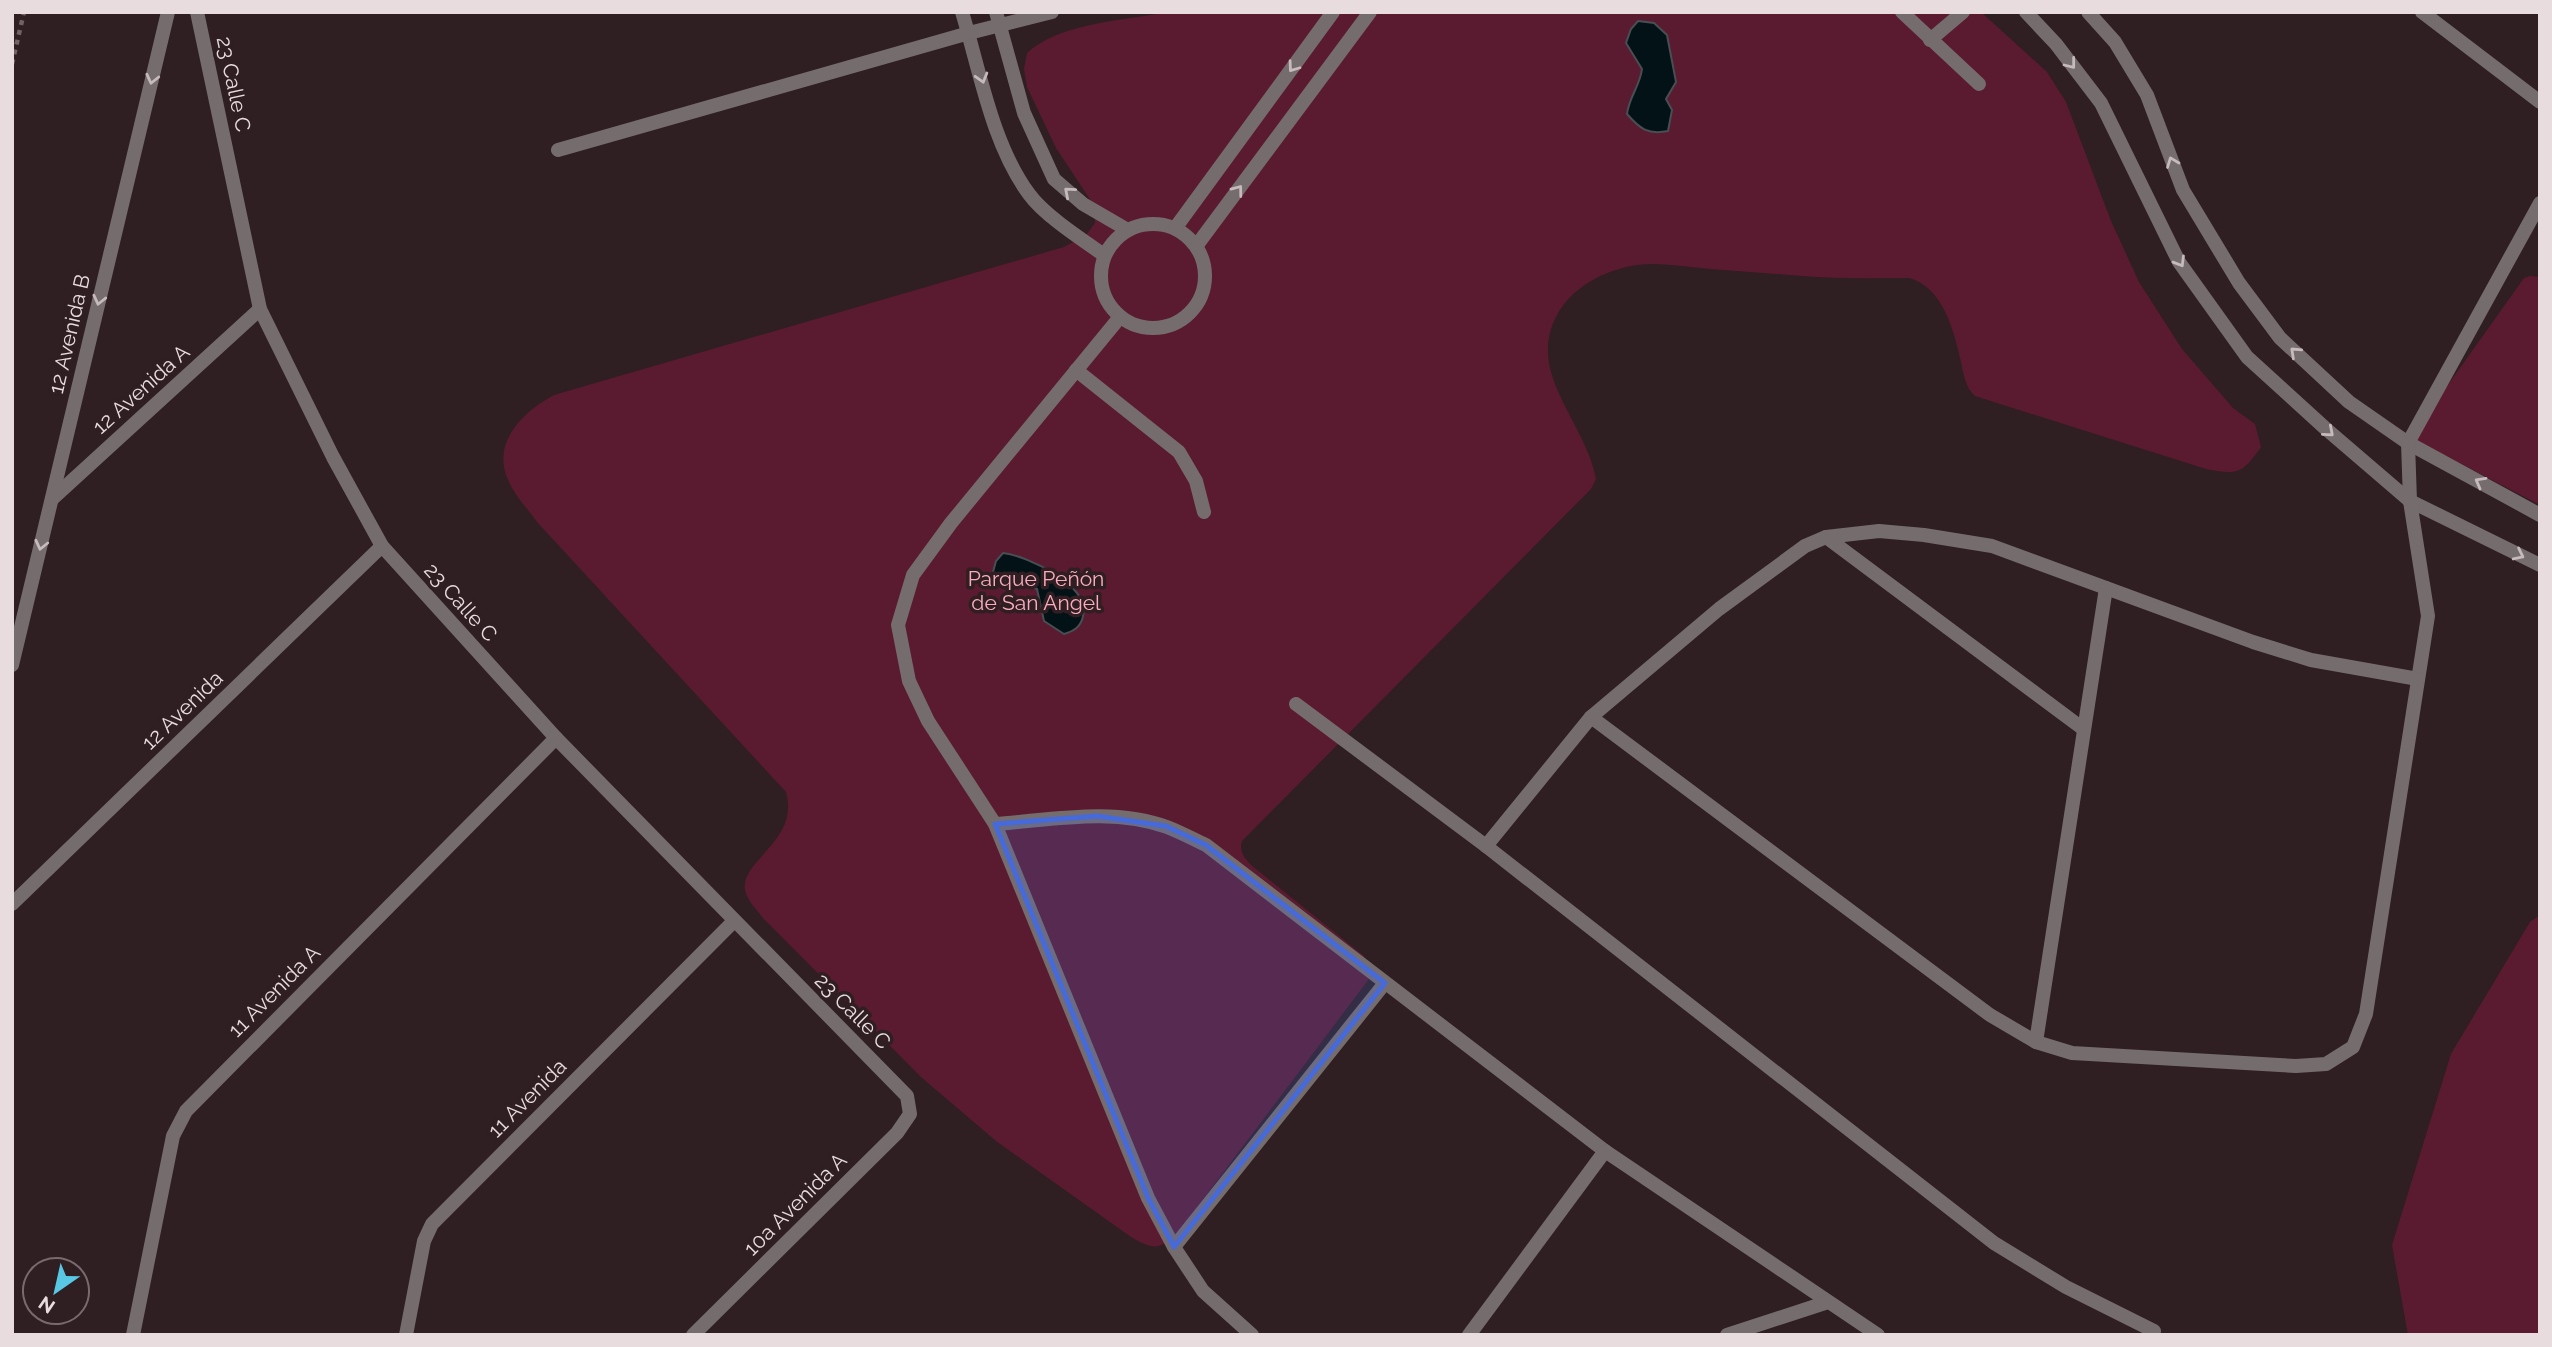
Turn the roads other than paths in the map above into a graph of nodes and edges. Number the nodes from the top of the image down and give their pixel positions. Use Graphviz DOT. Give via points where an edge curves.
graph roads {
  1 [pos="167,12"];
  2 [pos="197,12"];
  3 [pos="962,12"];
  4 [pos="1052,12"];
  5 [pos="1333,12"];
  6 [pos="1370,12"];
  7 [pos="1902,12"];
  8 [pos="1963,12"];
  9 [pos="2026,12"];
  10 [pos="2088,12"];
  11 [pos="2422,12"];
  12 [pos="998,19"];
  13 [pos="969,33"];
  14 [pos="1930,40"];
  15 [pos="1979,85"];
  16 [pos="2540,102"];
  17 [pos="558,150"];
  18 [pos="2540,203"];
  19 [pos="1175,227"];
  20 [pos="1126,229"];
  21 [pos="1197,245"];
  22 [pos="1104,255"];
  23 [pos="260,309"];
  24 [pos="1120,317"];
  25 [pos="1076,370"];
  26 [pos="2408,443"];
  27 [pos="52,499"];
  28 [pos="2410,501"];
  29 [pos="1204,512"];
  30 [pos="2540,515"];
  31 [pos="1826,537"];
  32 [pos="382,546"];
  33 [pos="2540,565"];
  34 [pos="2106,589"];
  35 [pos="12,665"];
  36 [pos="2418,679"];
  37 [pos="1296,704"];
  38 [pos="1591,717"];
  39 [pos="2082,728"];
  40 [pos="556,738"];
  41 [pos="995,824"];
  42 [pos="1486,846"];
  43 [pos="12,904"];
  44 [pos="734,921"];
  45 [pos="1385,983"];
  46 [pos="2036,1042"];
  47 [pos="907,1096"];
  48 [pos="1605,1151"];
  49 [pos="1174,1247"];
  50 [pos="1828,1302"];
  51 [pos="2154,1331"];
  52 [pos="133,1335"];
  53 [pos="406,1335"];
  54 [pos="693,1335"];
  55 [pos="1252,1335"];
  56 [pos="1469,1335"];
  57 [pos="1727,1335"];
  58 [pos="1878,1335"];
  1 -- 27 [label="street, 12 Avenida B, one-way"];
  2 -- 23 [label="street, 23 Calle C"];
  3 -- 13 [label="street"];
  4 -- 12 [label="street"];
  5 -- 19 [label="street, one-way"];
  21 -- 6 [label="street, one-way"];
  7 -- 14 [label="street"];
  8 -- 14 [label="street"];
  9 -- 28 [label="street, one-way" via="2101,103 2179,262 2247,356"];
  26 -- 10 [label="street, one-way" via="2348,402 2280,338 2239,283 2183,190 2147,95 2115,42"];
  11 -- 16 [label="street"];
  12 -- 13 [label="street"];
  20 -- 12 [label="street, one-way" via="1083,204 1054,179 1024,113"];
  13 -- 17 [label="street"];
  13 -- 22 [label="street, one-way" via="1002,147 1029,195"];
  14 -- 15 [label="street"];
  18 -- 26 [label="street"];
  19 -- 20 [label="street" via="1151,222"];
  19 -- 21 [label="street"];
  20 -- 22 [label="street"];
  21 -- 24 [label="street" via="1207,274 1199,303 1177,324 1147,329"];
  22 -- 24 [label="street" via="1099,277 1105,299"];
  23 -- 27 [label="street, 12 Avenida A"];
  23 -- 32 [label="street, 23 Calle C" via="332,457"];
  24 -- 25 [label="street"];
  25 -- 29 [label="street" via="1179,452 1196,481"];
  25 -- 41 [label="street" via="913,575 898,625 909,681 928,721"];
  26 -- 28 [label="street"];
  30 -- 26 [label="street, one-way"];
  27 -- 35 [label="street, 12 Avenida B, one-way"];
  28 -- 33 [label="street, one-way"];
  28 -- 36 [label="street" via="2428,616"];
  31 -- 34 [label="street" via="1878,531 1992,546"];
  31 -- 38 [label="street" via="1805,546 1719,609"];
  31 -- 39 [label="street"];
  32 -- 40 [label="street, 23 Calle C"];
  32 -- 43 [label="street, 12 Avenida"];
  34 -- 36 [label="street" via="2311,660"];
  34 -- 39 [label="street"];
  36 -- 46 [label="street" via="2366,1014 2353,1047 2326,1064 2296,1066 2072,1053"];
  37 -- 42 [label="street"];
  38 -- 42 [label="street"];
  38 -- 46 [label="street" via="1990,1015"];
  39 -- 46 [label="street"];
  40 -- 44 [label="street, 23 Calle C"];
  40 -- 52 [label="street, 11 Avenida A" via="187,1111 173,1136"];
  41 -- 45 [label="street" via="1097,816 1166,826 1206,845"];
  41 -- 49 [label="street" via="1148,1198"];
  42 -- 51 [label="street" via="1994,1243 2066,1287"];
  44 -- 47 [label="street, 23 Calle C"];
  44 -- 53 [label="street, 11 Avenida" via="432,1224 424,1241"];
  45 -- 48 [label="street"];
  45 -- 49 [label="street"];
  47 -- 54 [label="street, 10a Avenida A" via="910,1114 897,1133"];
  48 -- 50 [label="street"];
  48 -- 56 [label="street"];
  49 -- 55 [label="street" via="1203,1291"];
  50 -- 57 [label="street"];
  50 -- 58 [label="street"];
}
